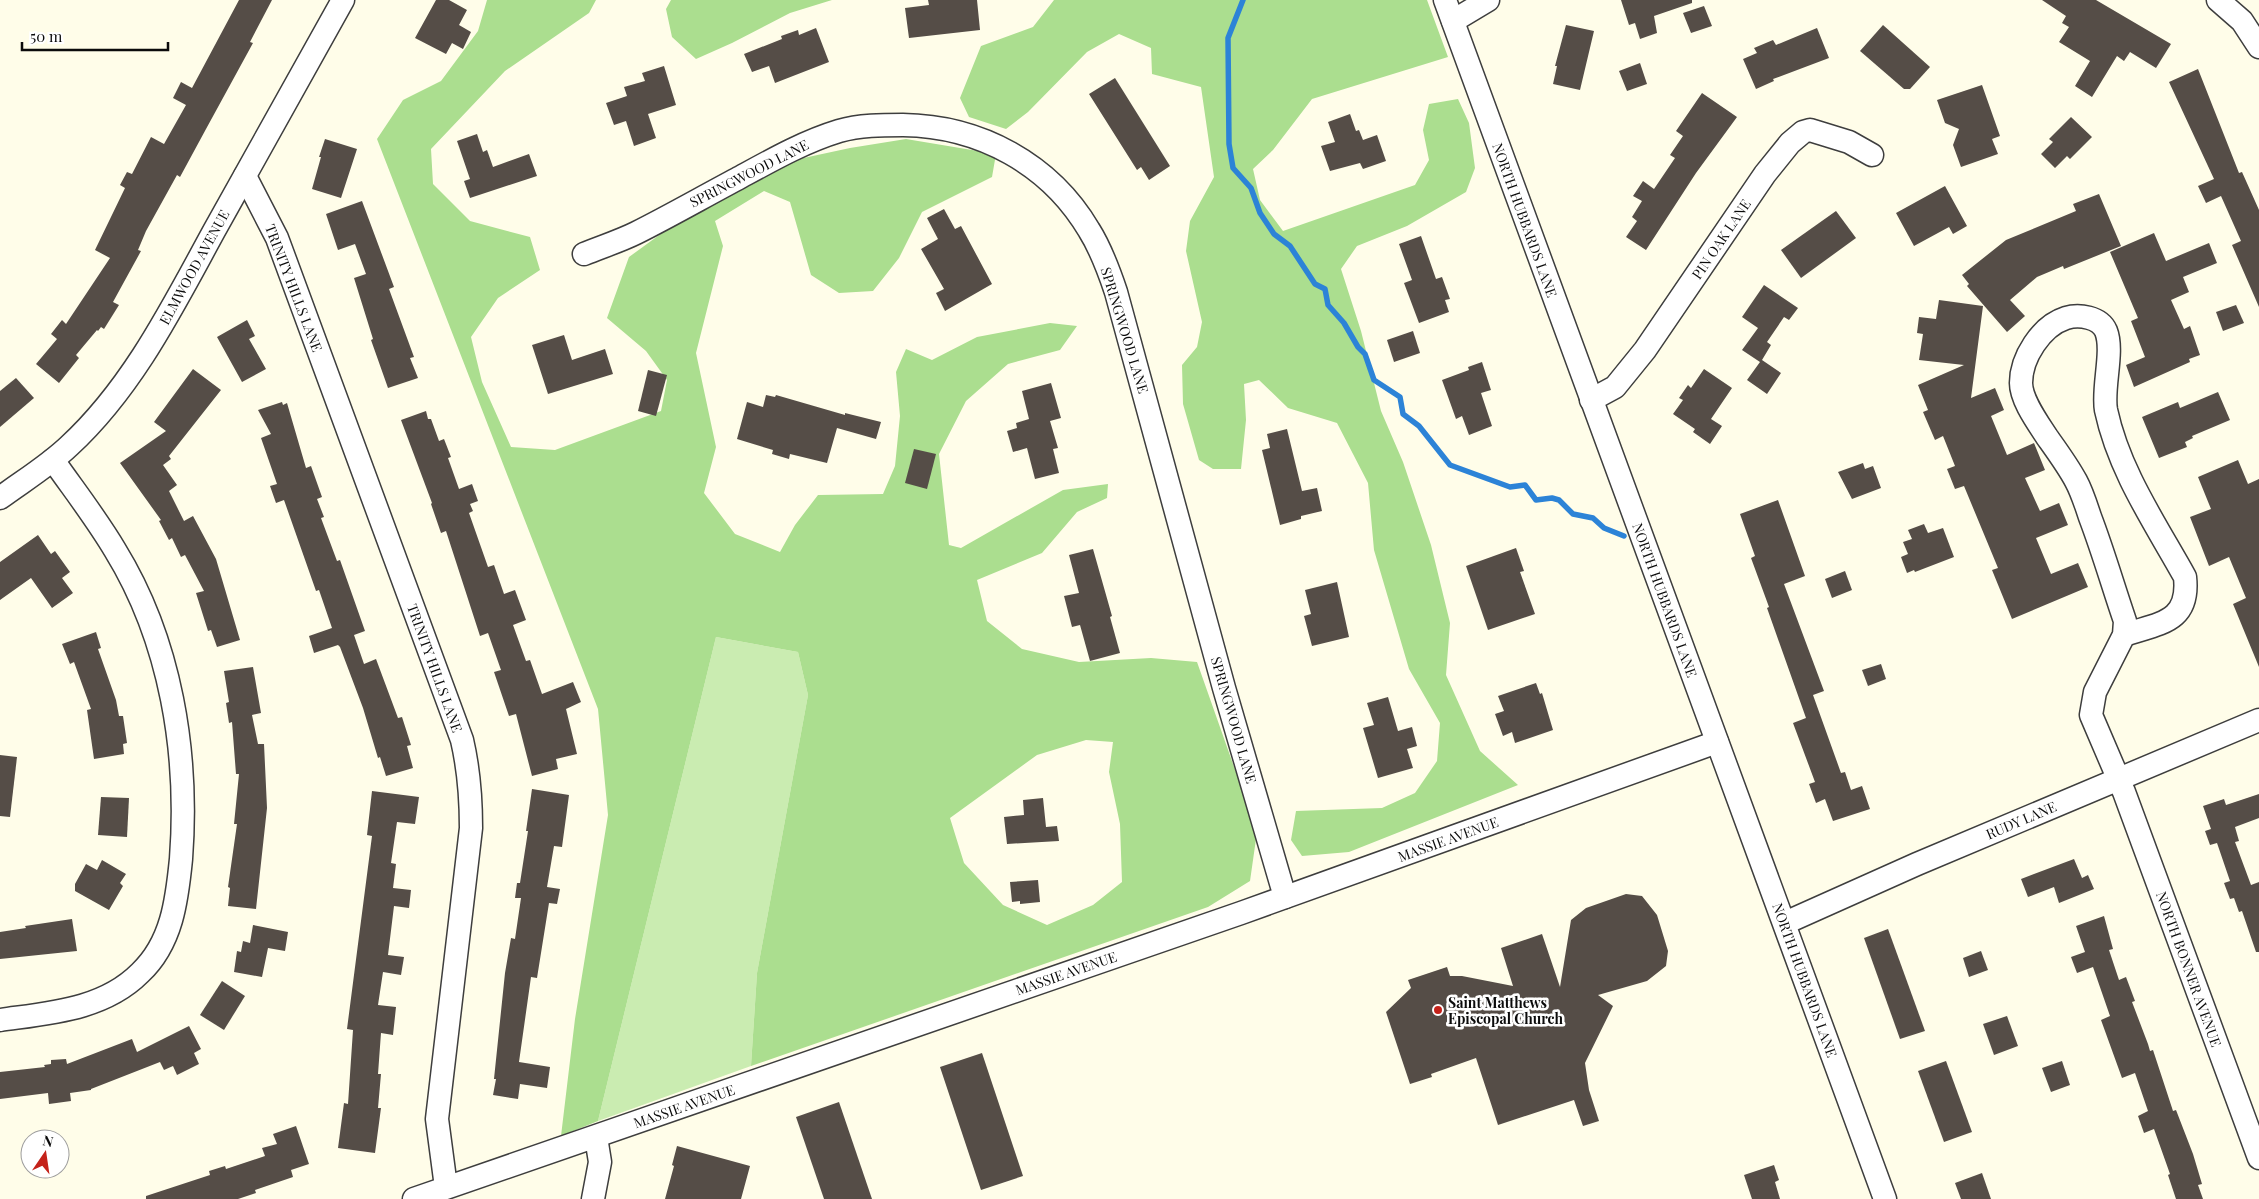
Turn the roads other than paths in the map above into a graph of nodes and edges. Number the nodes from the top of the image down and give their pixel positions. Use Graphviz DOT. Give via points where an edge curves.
graph roads {
  1 [pos="343,0"];
  2 [pos="1488,0"];
  3 [pos="2218,0"];
  4 [pos="1449,10"];
  5 [pos="2259,47"];
  6 [pos="1872,155"];
  7 [pos="245,176"];
  8 [pos="584,254"];
  9 [pos="1592,400"];
  10 [pos="53,460"];
  11 [pos="0,498"];
  12 [pos="2124,635"];
  13 [pos="2259,720"];
  14 [pos="1717,742"];
  15 [pos="2120,780"];
  16 [pos="1285,897"];
  17 [pos="1784,923"];
  18 [pos="0,1020"];
  19 [pos="596,1138"];
  20 [pos="2259,1158"];
  21 [pos="446,1187"];
  22 [pos="414,1199"];
  23 [pos="593,1199"];
  24 [pos="1885,1199"];
  1 -- 7 [label="street, ELMWOOD AVENUE"];
  2 -- 4 [label="street"];
  3 -- 5 [label="street" via="2242,21"];
  4 -- 9 [label="street, NORTH HUBBARDS LANE"];
  6 -- 9 [label="street, PIN OAK LANE" via="1849,142 1810,130 1790,143 1765,174 1645,350 1615,388"];
  7 -- 10 [label="street, ELMWOOD AVENUE" via="164,321 128,377 82,433"];
  7 -- 21 [label="street, TRINITY HILLS LANE" via="277,238 462,740 467,762 471,828 437,1119"];
  8 -- 16 [label="street, SPRINGWOOD LANE" via="635,234 803,144 840,130 921,125 977,137 1021,159 1050,180 1090,230 1116,292 1224,688"];
  9 -- 14 [label="street, NORTH HUBBARDS LANE"];
  10 -- 11 [label="street, ELMWOOD AVENUE"];
  10 -- 18 [label="street" via="116,551 143,606 164,665 174,708 182,769 183,826 179,873 167,935 139,974 116,991 84,1006"];
  12 -- 12 [label="street" via="2125,621 2077,482 2031,411 2021,385 2022,370 2037,340 2050,327 2076,316 2101,323 2106,331 2106,407 2113,438 2122,465 2184,577 2186,590 2177,615"];
  12 -- 15 [label="street, NORTH BONNER AVENUE" via="2095,692 2091,715"];
  13 -- 15 [label="street, RUDY LANE"];
  14 -- 16 [label="street, MASSIE AVENUE"];
  14 -- 17 [label="street, NORTH HUBBARDS LANE"];
  15 -- 17 [label="street, RUDY LANE"];
  15 -- 20 [label="street, NORTH BONNER AVENUE"];
  16 -- 19 [label="street, MASSIE AVENUE"];
  17 -- 24 [label="street, NORTH HUBBARDS LANE"];
  19 -- 21 [label="street, MASSIE AVENUE"];
  19 -- 23 [label="street" via="600,1162"];
  21 -- 22 [label="street, MASSIE AVENUE"];
}
